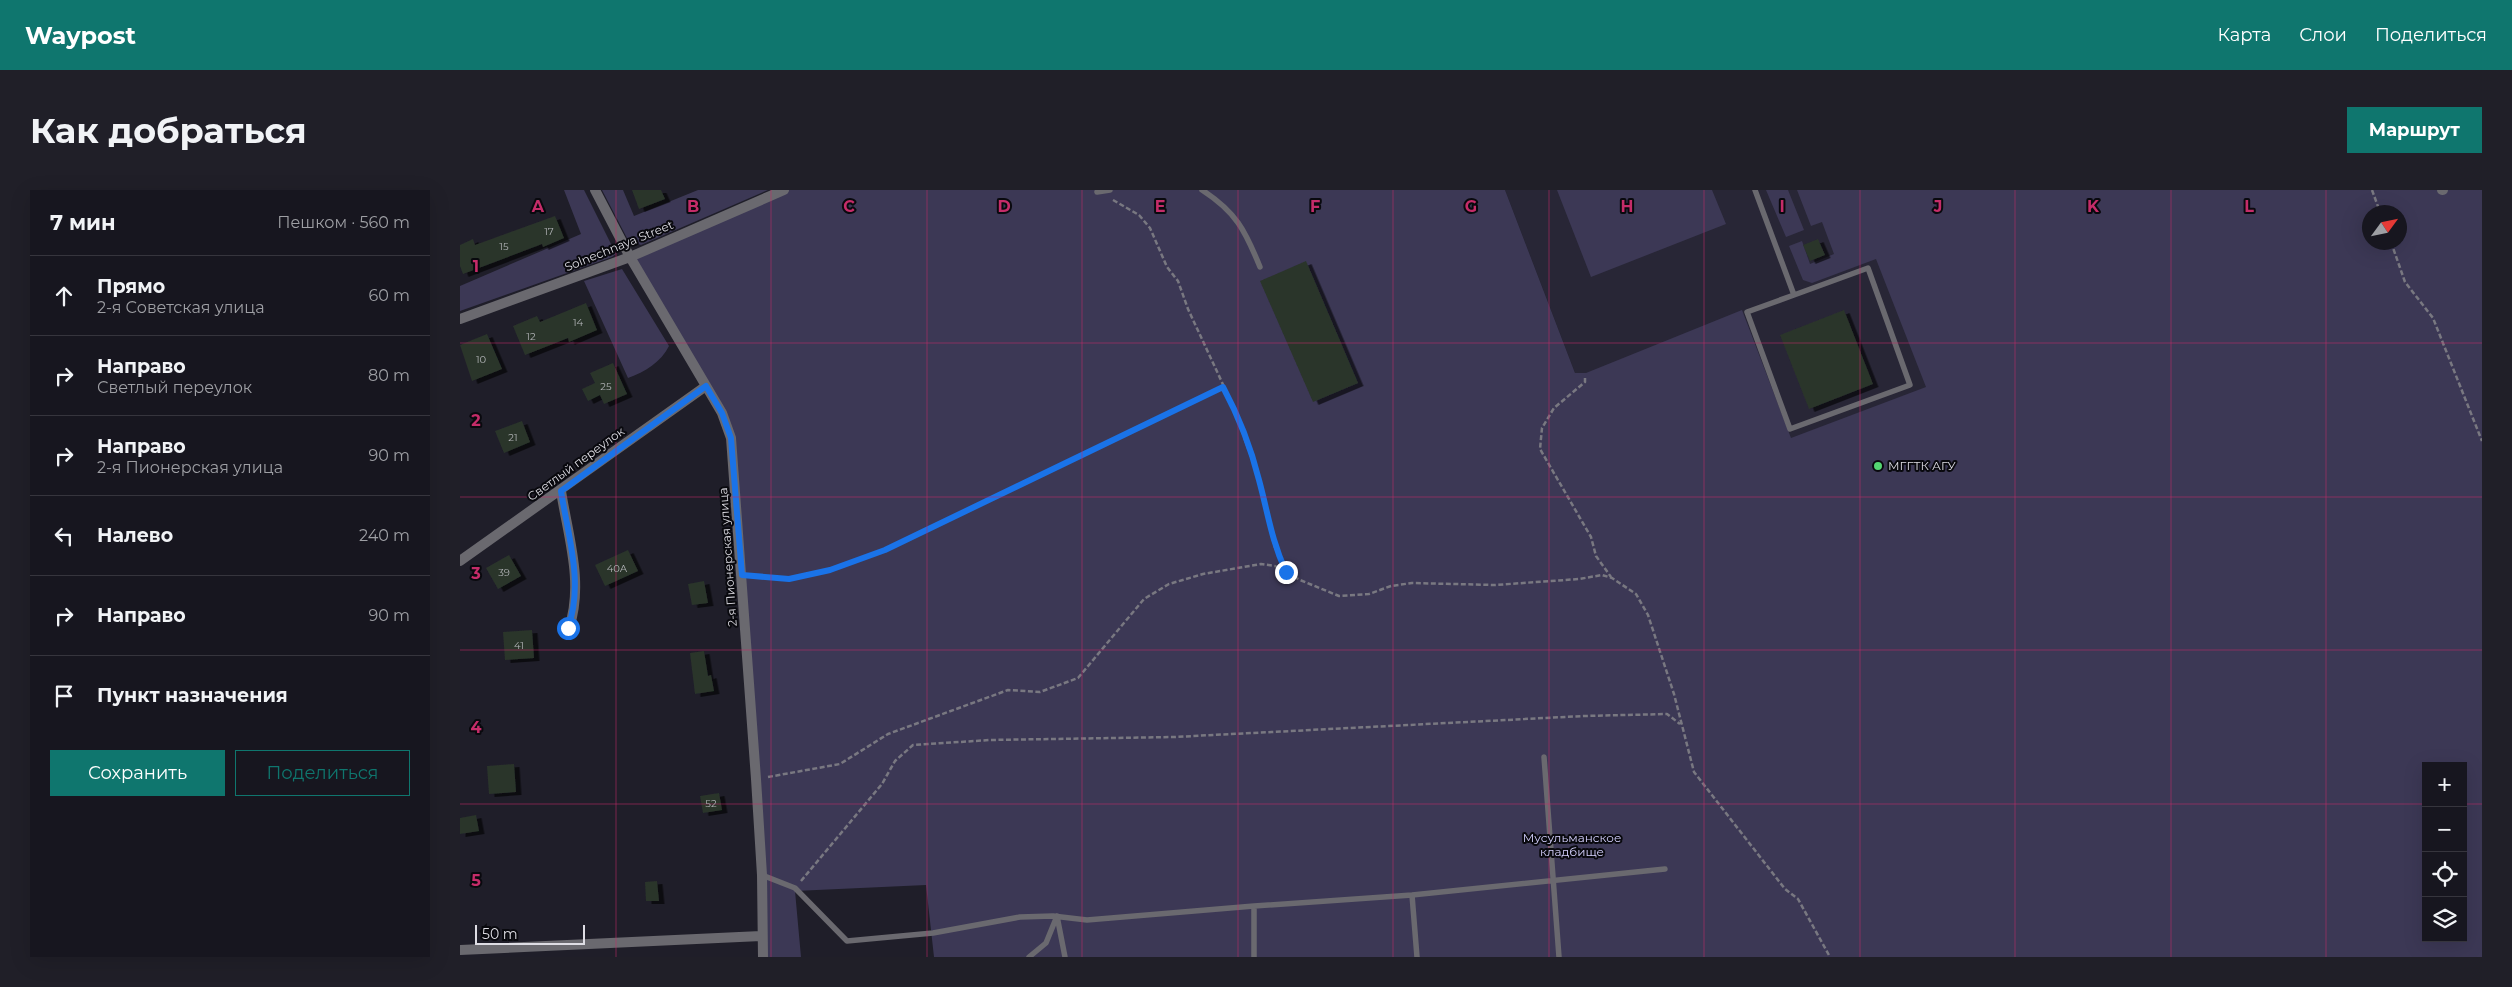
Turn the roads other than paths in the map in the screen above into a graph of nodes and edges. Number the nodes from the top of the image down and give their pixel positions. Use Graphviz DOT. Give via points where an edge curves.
graph roads {
  1 [pos="594,190"];
  2 [pos="784,190"];
  3 [pos="1110,190"];
  4 [pos="1202,190"];
  5 [pos="1754,190"];
  6 [pos="1098,192"];
  7 [pos="630,257"];
  8 [pos="1260,267"];
  9 [pos="1794,295"];
  10 [pos="460,319"];
  11 [pos="706,386"];
  12 [pos="561,491"];
  13 [pos="460,561"];
  14 [pos="568,628"];
  15 [pos="1544,757"];
  16 [pos="1665,869"];
  17 [pos="762,875"];
  18 [pos="1554,880"];
  19 [pos="1412,895"];
  20 [pos="1254,906"];
  21 [pos="1057,916"];
  22 [pos="761,936"];
  23 [pos="598,945"];
  24 [pos="460,950"];
  25 [pos="599,957"];
  26 [pos="763,957"];
  27 [pos="1029,957"];
  28 [pos="1065,957"];
  29 [pos="1254,957"];
  30 [pos="1417,957"];
  31 [pos="1559,957"];
  1 -- 7 [label="street, 2-я Пионерская улица"];
  2 -- 7 [label="street, Solnechnaya Street"];
  3 -- 6 [label="lane"];
  4 -- 8 [label="lane" via="1220,202 1238,221"];
  5 -- 9 [label="lane"];
  7 -- 10 [label="street, Solnechnaya Street"];
  7 -- 11 [label="street, 2-я Пионерская улица"];
  9 -- 9 [label="lane" via="1868,268 1910,385 1790,429 1747,312"];
  11 -- 12 [label="street, Светлый переулок"];
  11 -- 17 [label="street, 2-я Пионерская улица" via="722,413 731,438"];
  12 -- 13 [label="street, Светлый переулок"];
  12 -- 14 [label="street" via="570,533 575,582 575,609"];
  15 -- 18 [label="lane"];
  16 -- 18 [label="lane"];
  17 -- 21 [label="lane" via="794,888 846,941 933,933 1020,917"];
  17 -- 22 [label="street, 2-я Пионерская улица"];
  18 -- 19 [label="lane"];
  18 -- 31 [label="lane"];
  19 -- 20 [label="lane"];
  19 -- 30 [label="lane"];
  20 -- 21 [label="lane" via="1087,920"];
  20 -- 29 [label="lane"];
  21 -- 27 [label="lane" via="1046,943"];
  21 -- 28 [label="lane"];
  22 -- 23 [label="street"];
  22 -- 26 [label="street, 2-я Пионерская улица"];
  23 -- 24 [label="street"];
  23 -- 25 [label="street"];
}
